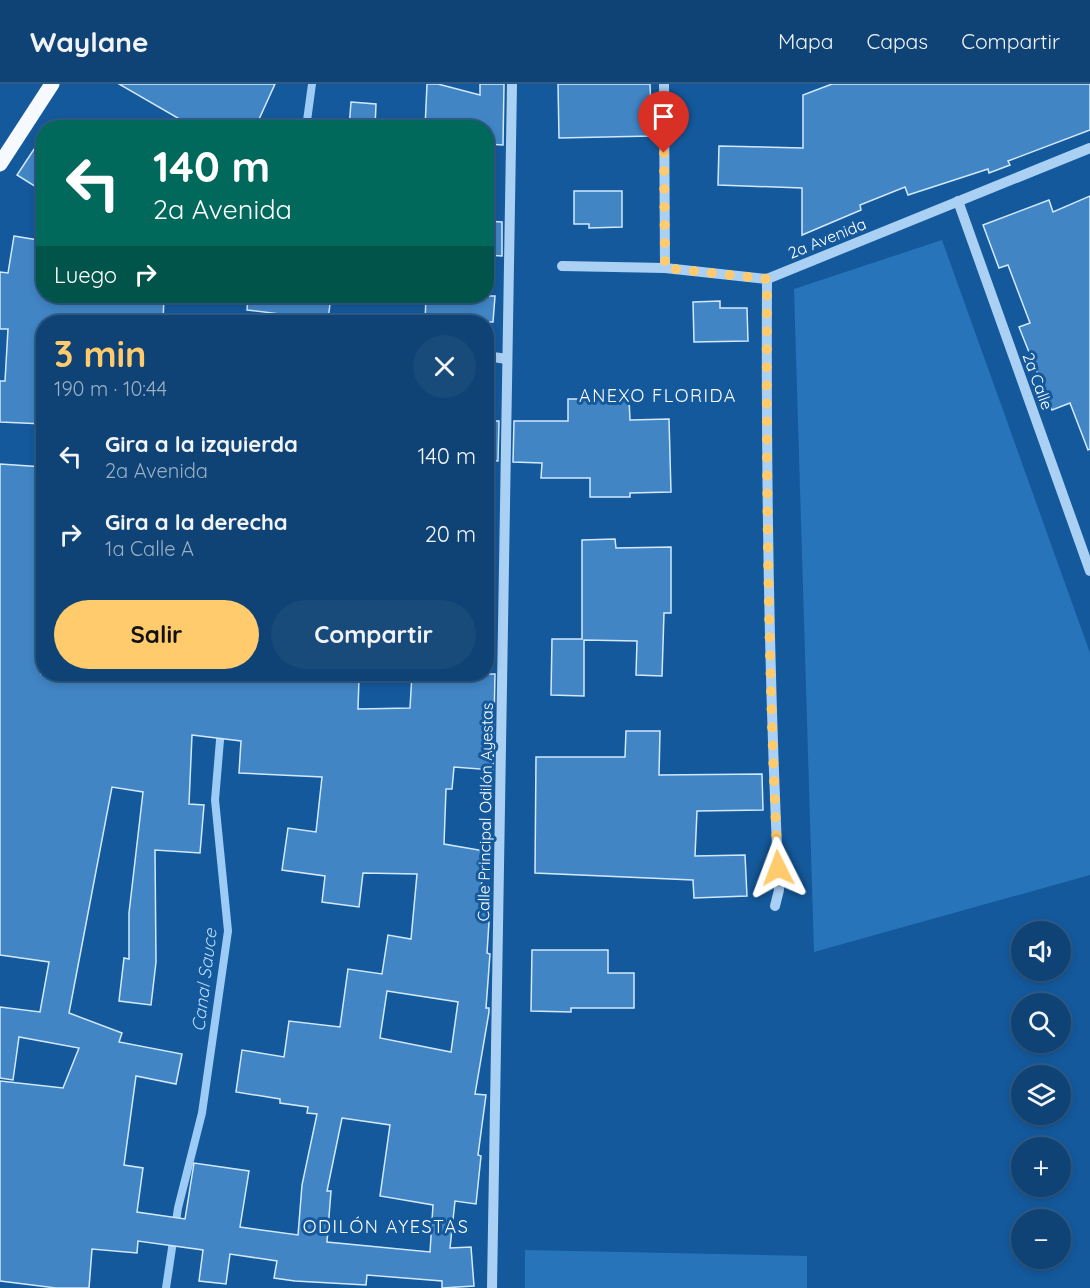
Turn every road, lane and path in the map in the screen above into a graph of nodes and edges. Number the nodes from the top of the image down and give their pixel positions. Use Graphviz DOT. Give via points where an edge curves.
graph roads {
  1 [pos="52,84"];
  2 [pos="512,84"];
  3 [pos="664,84"];
  4 [pos="1090,148"];
  5 [pos="0,164"];
  6 [pos="958,201"];
  7 [pos="562,266"];
  8 [pos="665,268"];
  9 [pos="767,279"];
  10 [pos="494,357"];
  11 [pos="507,359"];
  12 [pos="1090,571"];
  13 [pos="776,906"];
  14 [pos="492,1288"];
  1 -- 5 [label="main road"];
  2 -- 11 [label="street, Calle Principal Odilón Ayestas"];
  3 -- 8 [label="street"];
  4 -- 6 [label="street, 2a Avenida"];
  6 -- 9 [label="street, 2a Avenida"];
  6 -- 12 [label="street, 2a Calle"];
  7 -- 8 [label="street, 2a Avenida"];
  8 -- 9 [label="street, 2a Avenida"];
  9 -- 13 [label="street" via="766,511 779,890"];
  10 -- 11 [label="street"];
  11 -- 14 [label="street, Calle Principal Odilón Ayestas"];
}
